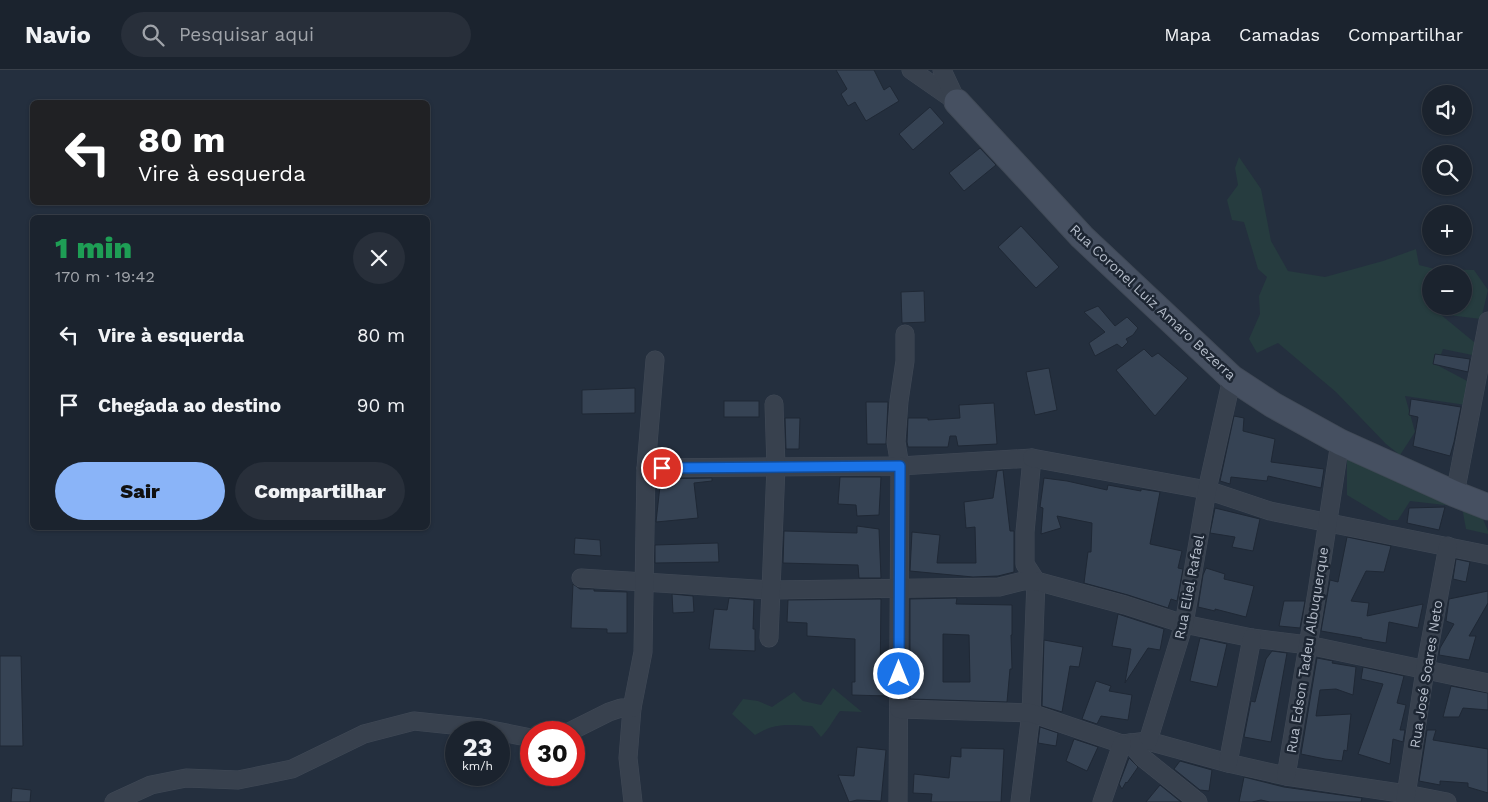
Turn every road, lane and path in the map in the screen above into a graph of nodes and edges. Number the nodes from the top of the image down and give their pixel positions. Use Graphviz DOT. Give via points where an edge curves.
graph roads {
  1 [pos="911,70"];
  2 [pos="942,70"];
  3 [pos="957,102"];
  4 [pos="1488,321"];
  5 [pos="905,334"];
  6 [pos="655,360"];
  7 [pos="1232,378"];
  8 [pos="1482,390"];
  9 [pos="774,404"];
  10 [pos="1340,442"];
  11 [pos="1032,458"];
  12 [pos="900,466"];
  13 [pos="776,467"];
  14 [pos="646,468"];
  15 [pos="1207,490"];
  16 [pos="1455,494"];
  17 [pos="1488,507"];
  18 [pos="1328,524"];
  19 [pos="1448,546"];
  20 [pos="1488,555"];
  21 [pos="581,578"];
  22 [pos="1036,581"];
  23 [pos="644,582"];
  24 [pos="899,588"];
  25 [pos="770,590"];
  26 [pos="1184,624"];
  27 [pos="769,638"];
  28 [pos="1252,638"];
  29 [pos="1308,645"];
  30 [pos="1425,670"];
  31 [pos="1488,683"];
  32 [pos="632,708"];
  33 [pos="899,709"];
  34 [pos="1031,713"];
  35 [pos="585,724"];
  36 [pos="520,736"];
  37 [pos="1148,741"];
  38 [pos="1126,744"];
  39 [pos="1228,763"];
  40 [pos="1286,776"];
  41 [pos="1406,798"];
  42 [pos="114,802"];
  43 [pos="633,802"];
  44 [pos="898,802"];
  45 [pos="1020,802"];
  46 [pos="1102,802"];
  47 [pos="1198,802"];
  48 [pos="1447,802"];
  1 -- 3 [label="street, Rua Coronel Luiz Amaro Bezerra"];
  2 -- 3 [label="street"];
  3 -- 7 [label="street, Rua Coronel Luiz Amaro Bezerra" via="1082,237"];
  4 -- 8 [label="street"];
  5 -- 12 [label="street" via="896,442"];
  6 -- 14 [label="street"];
  7 -- 10 [label="street, Rua Coronel Luiz Amaro Bezerra"];
  7 -- 15 [label="street, Rua Eliel Rafael"];
  8 -- 16 [label="street"];
  9 -- 13 [label="street"];
  10 -- 16 [label="street, Rua Coronel Luiz Amaro Bezerra"];
  10 -- 18 [label="street, Rua Edson Tadeu Albuquerque"];
  11 -- 12 [label="street"];
  11 -- 15 [label="street"];
  11 -- 22 [label="street" via="1025,564"];
  12 -- 13 [label="street"];
  12 -- 24 [label="street"];
  13 -- 14 [label="street"];
  13 -- 25 [label="street"];
  14 -- 23 [label="street"];
  15 -- 18 [label="street" via="1270,511"];
  15 -- 26 [label="street, Rua Eliel Rafael"];
  16 -- 17 [label="street, Rua Coronel Luiz Amaro Bezerra"];
  18 -- 19 [label="street"];
  18 -- 29 [label="street, Rua Edson Tadeu Albuquerque"];
  19 -- 20 [label="street"];
  19 -- 30 [label="street, Rua José Soares Neto"];
  21 -- 23 [label="street"];
  22 -- 24 [label="street" via="999,587"];
  22 -- 26 [label="street"];
  22 -- 34 [label="street"];
  23 -- 25 [label="street"];
  23 -- 32 [label="street" via="643,652"];
  24 -- 25 [label="street"];
  24 -- 33 [label="street"];
  25 -- 27 [label="street"];
  26 -- 28 [label="street"];
  26 -- 37 [label="street, Rua Eliel Rafael"];
  28 -- 29 [label="street"];
  28 -- 39 [label="street"];
  29 -- 30 [label="street"];
  29 -- 40 [label="street, Rua Edson Tadeu Albuquerque"];
  30 -- 31 [label="street"];
  30 -- 41 [label="street, Rua José Soares Neto"];
  32 -- 35 [label="street" via="609,712"];
  32 -- 43 [label="street" via="628,758"];
  33 -- 34 [label="street"];
  33 -- 44 [label="street"];
  34 -- 38 [label="street"];
  34 -- 45 [label="street"];
  36 -- 42 [label="street" via="414,721 364,734 292,769 238,780 186,778 151,785"];
  37 -- 38 [label="street"];
  37 -- 39 [label="street"];
  38 -- 46 [label="street"];
  38 -- 47 [label="street"];
  39 -- 40 [label="street"];
  40 -- 41 [label="street"];
  41 -- 48 [label="street"];
}
